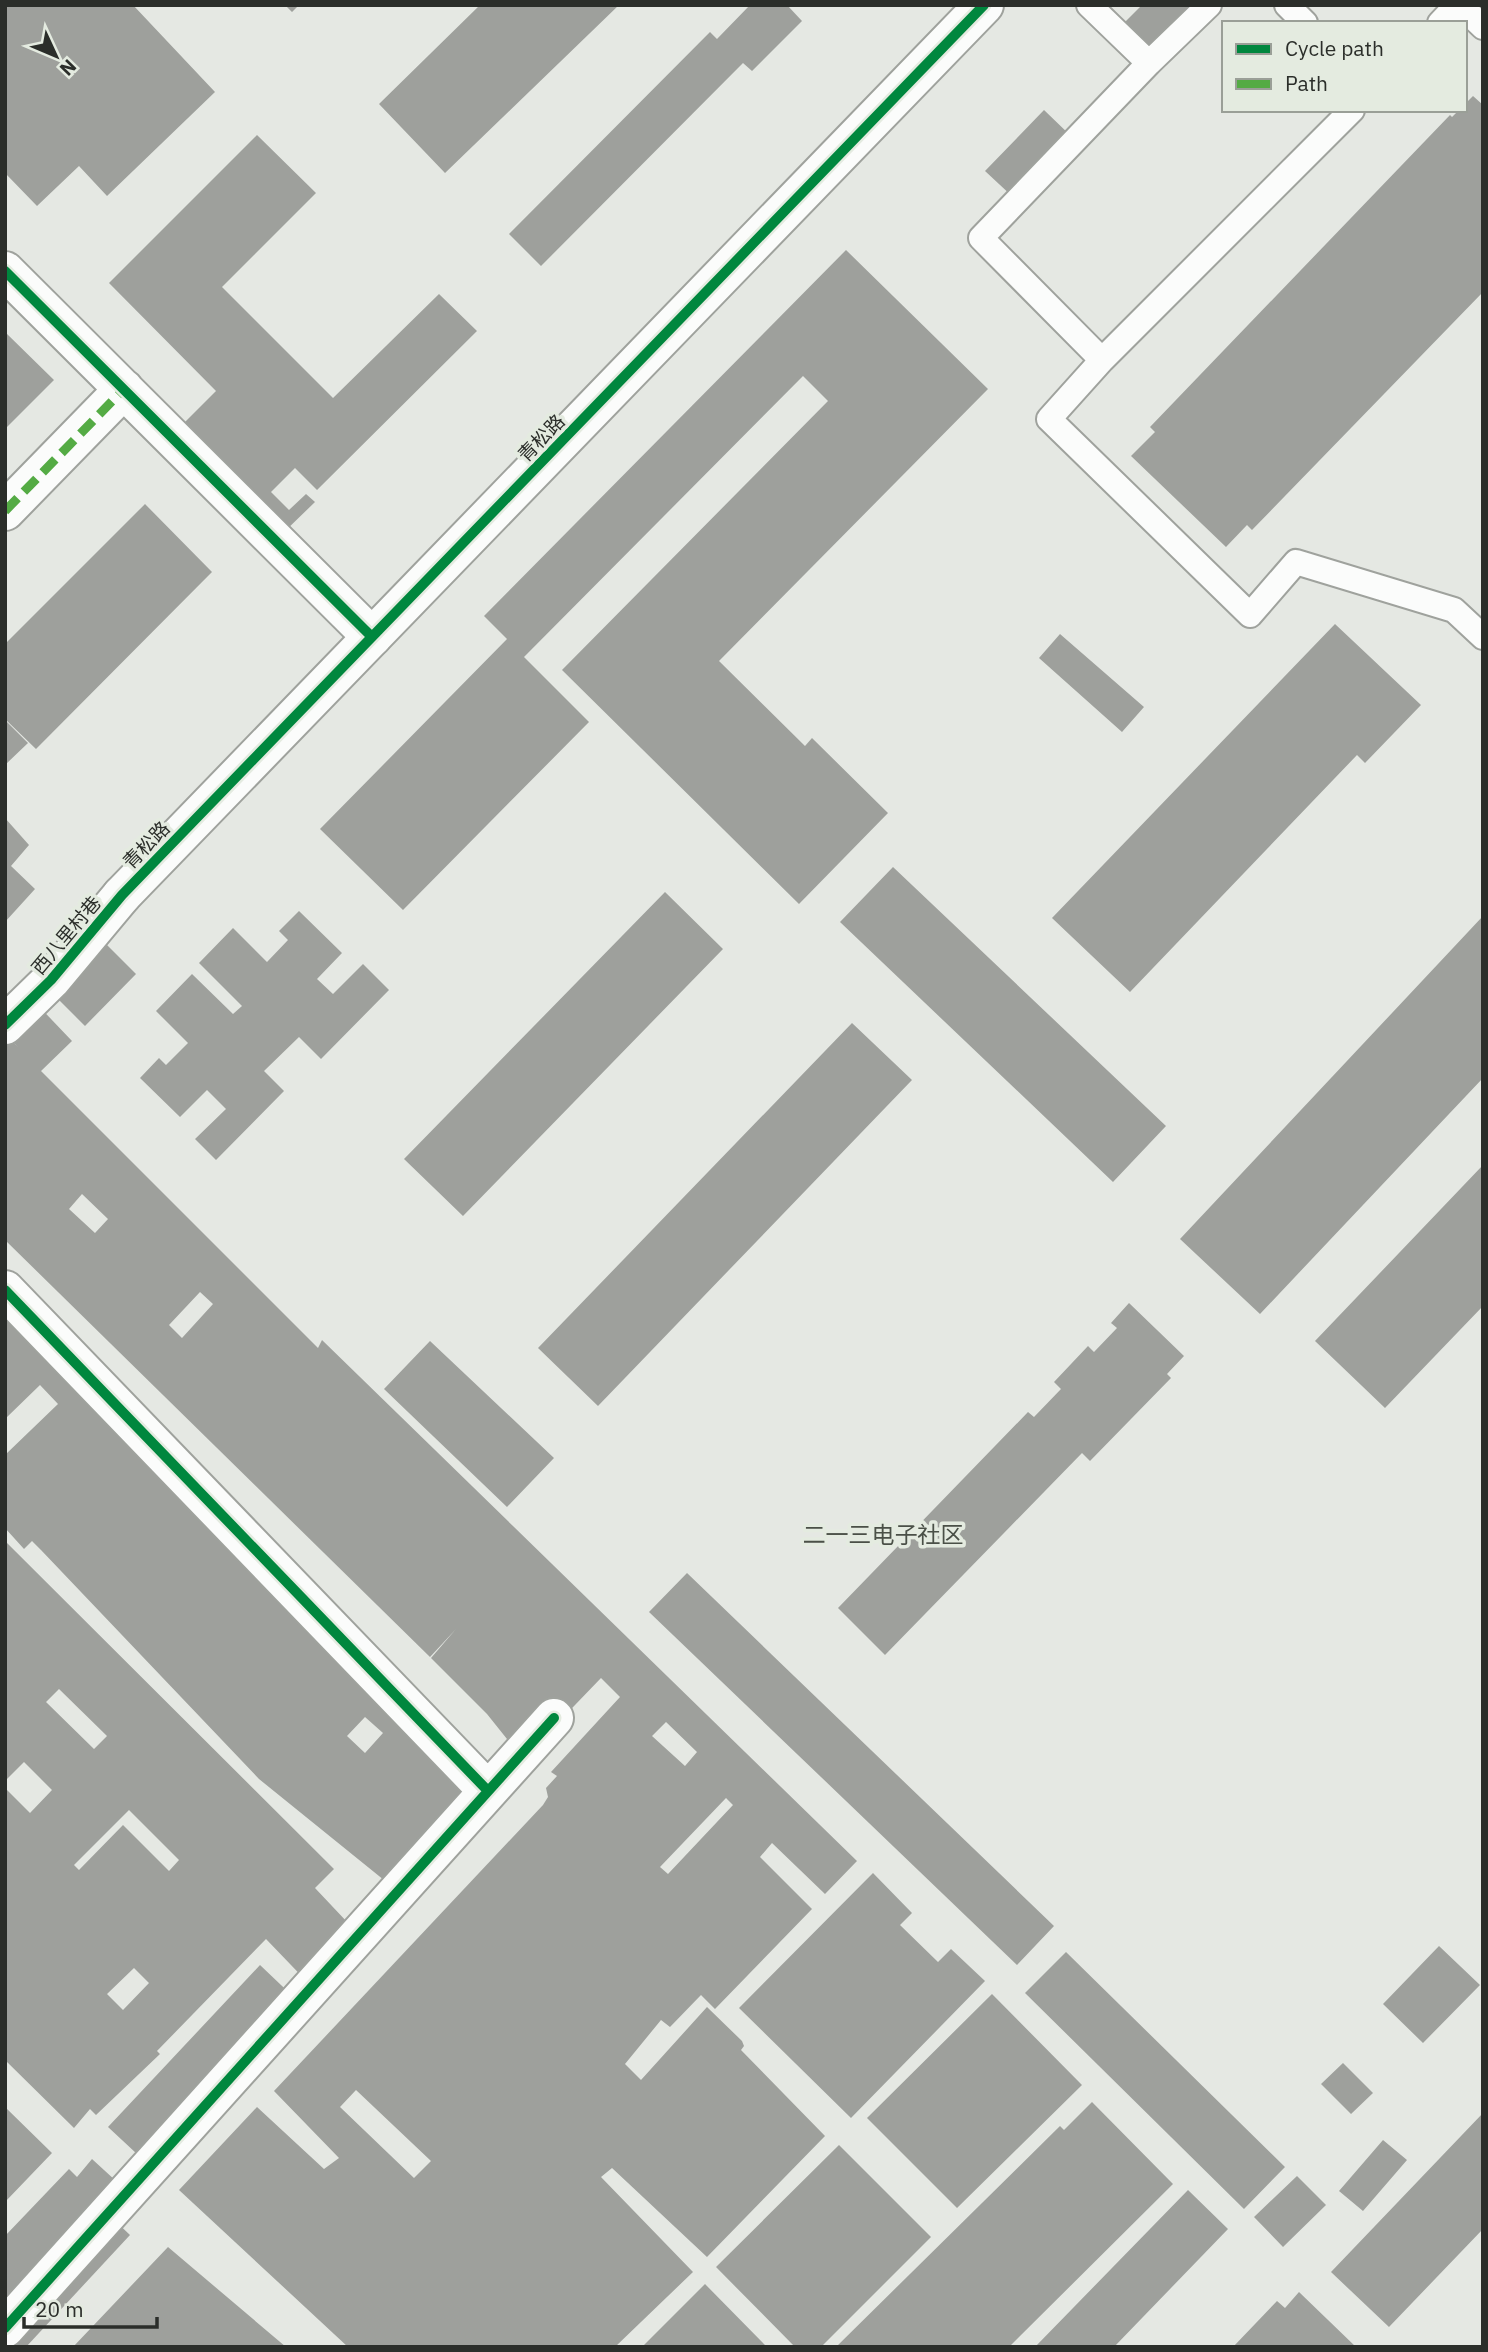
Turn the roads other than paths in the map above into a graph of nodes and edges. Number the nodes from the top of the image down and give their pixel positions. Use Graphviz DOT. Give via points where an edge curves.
graph roads {
  1 [pos="984,5"];
  2 [pos="1089,5"];
  3 [pos="1209,5"];
  4 [pos="1287,5"];
  5 [pos="1459,5"];
  6 [pos="1303,21"];
  7 [pos="1442,21"];
  8 [pos="1483,27"];
  9 [pos="1149,63"];
  10 [pos="1350,112"];
  11 [pos="5,271"];
  12 [pos="1102,360"];
  13 [pos="124,389"];
  14 [pos="5,511"];
  15 [pos="372,637"];
  16 [pos="1483,637"];
  17 [pos="122,895"];
  18 [pos="5,1026"];
  19 [pos="5,1290"];
  20 [pos="554,1717"];
  21 [pos="488,1791"];
  22 [pos="5,2328"];
  1 -- 15 [label="street, 青松路"];
  2 -- 9 [label="lane"];
  3 -- 9 [label="lane"];
  4 -- 6 [label="lane"];
  5 -- 7 [label="lane"];
  5 -- 8 [label="lane"];
  9 -- 12 [label="lane" via="981,238"];
  10 -- 12 [label="lane"];
  11 -- 13 [label="street"];
  12 -- 16 [label="lane" via="1049,419 1250,615 1296,562 1454,610"];
  13 -- 14 [label="street"];
  13 -- 15 [label="street"];
  15 -- 17 [label="street, 青松路"];
  17 -- 18 [label="street, 西八里村巷" via="51,980"];
  19 -- 21 [label="street"];
  20 -- 21 [label="street"];
  21 -- 22 [label="street"];
}
